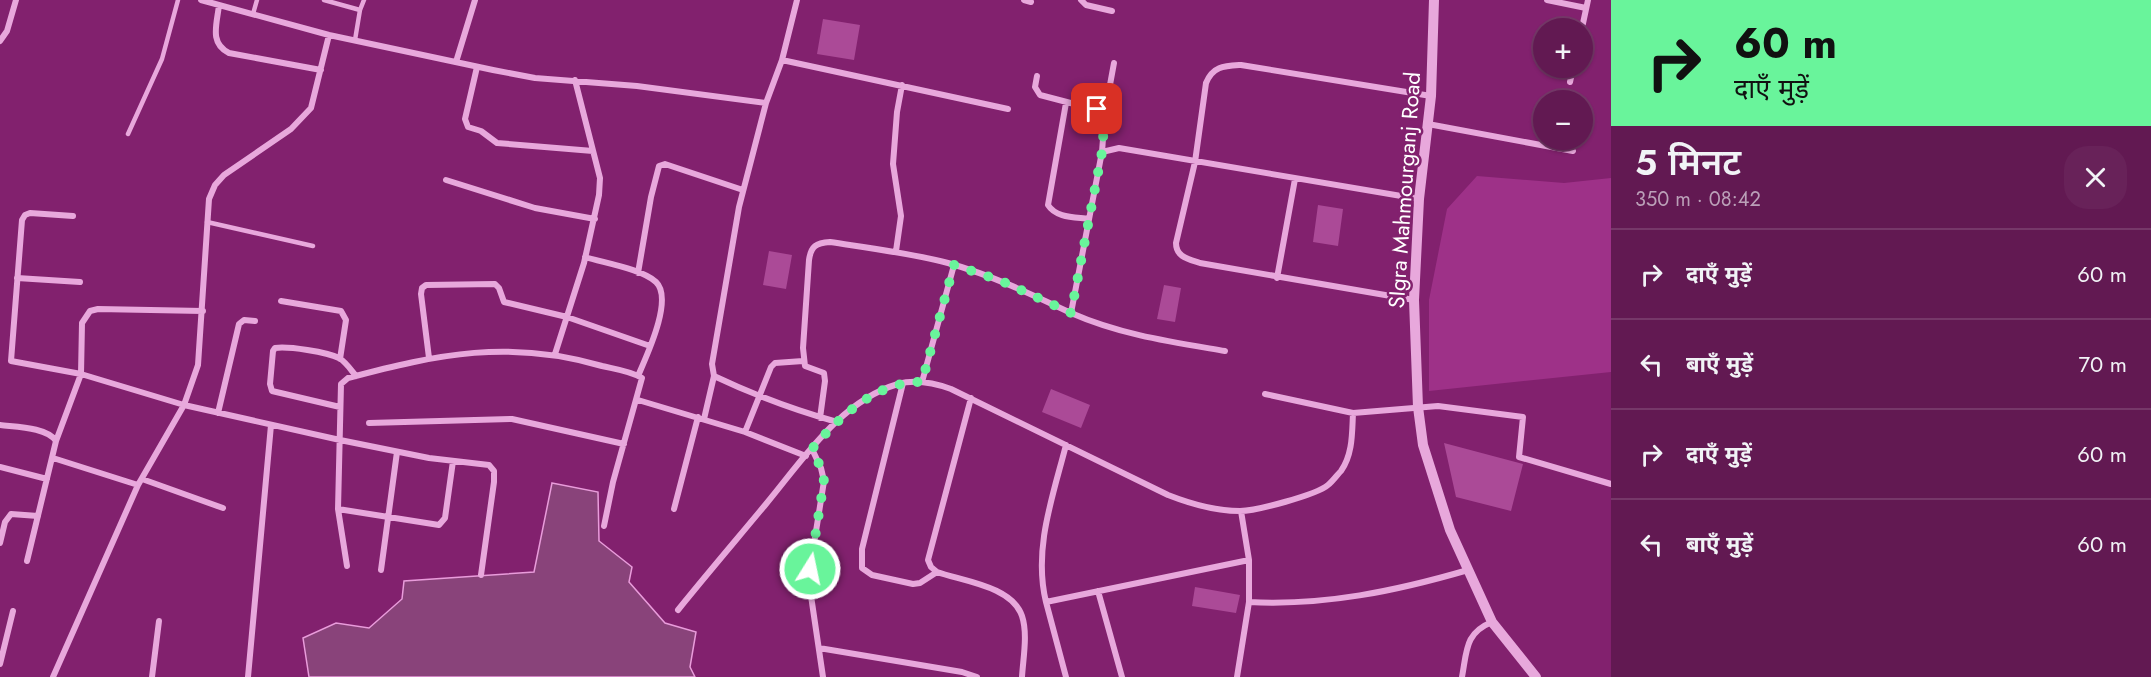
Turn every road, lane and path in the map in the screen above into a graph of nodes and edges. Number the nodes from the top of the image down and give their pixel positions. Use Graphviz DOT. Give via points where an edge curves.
graph roads {
  1 [pos="16,0"];
  2 [pos="178,0"];
  3 [pos="201,0"];
  4 [pos="257,0"];
  5 [pos="324,0"];
  6 [pos="364,0"];
  7 [pos="475,0"];
  8 [pos="797,0"];
  9 [pos="1081,0"];
  10 [pos="1434,0"];
  11 [pos="1547,0"];
  12 [pos="1588,0"];
  13 [pos="219,5"];
  14 [pos="1586,8"];
  15 [pos="360,10"];
  16 [pos="1112,11"];
  17 [pos="253,14"];
  18 [pos="1584,18"];
  19 [pos="329,35"];
  20 [pos="355,40"];
  21 [pos="0,41"];
  22 [pos="782,60"];
  23 [pos="456,62"];
  24 [pos="1114,63"];
  25 [pos="477,67"];
  26 [pos="321,70"];
  27 [pos="1037,76"];
  28 [pos="1571,78"];
  29 [pos="575,80"];
  30 [pos="1570,82"];
  31 [pos="902,86"];
  32 [pos="1431,96"];
  33 [pos="766,103"];
  34 [pos="1066,103"];
  35 [pos="1008,109"];
  36 [pos="1105,112"];
  37 [pos="1428,124"];
  38 [pos="128,134"];
  39 [pos="593,151"];
  40 [pos="1102,152"];
  41 [pos="1573,152"];
  42 [pos="1195,162"];
  43 [pos="1295,179"];
  44 [pos="446,180"];
  45 [pos="743,190"];
  46 [pos="1419,199"];
  47 [pos="72,216"];
  48 [pos="595,219"];
  49 [pos="1089,219"];
  50 [pos="207,222"];
  51 [pos="313,246"];
  52 [pos="896,251"];
  53 [pos="585,257"];
  54 [pos="954,265"];
  55 [pos="638,273"];
  56 [pos="17,278"];
  57 [pos="1277,278"];
  58 [pos="80,282"];
  59 [pos="1414,300"];
  60 [pos="281,301"];
  61 [pos="203,311"];
  62 [pos="1071,313"];
  63 [pos="567,316"];
  64 [pos="255,321"];
  65 [pos="650,346"];
  66 [pos="1225,351"];
  67 [pos="555,354"];
  68 [pos="429,358"];
  69 [pos="340,359"];
  70 [pos="803,361"];
  71 [pos="81,374"];
  72 [pos="356,376"];
  73 [pos="638,376"];
  74 [pos="714,376"];
  75 [pos="922,382"];
  76 [pos="903,383"];
  77 [pos="1264,394"];
  78 [pos="759,397"];
  79 [pos="971,398"];
  80 [pos="638,400"];
  81 [pos="184,405"];
  82 [pos="340,407"];
  83 [pos="1418,407"];
  84 [pos="1353,412"];
  85 [pos="218,413"];
  86 [pos="701,418"];
  87 [pos="820,418"];
  88 [pos="369,423"];
  89 [pos="837,423"];
  90 [pos="0,425"];
  91 [pos="271,425"];
  92 [pos="745,432"];
  93 [pos="340,440"];
  94 [pos="56,441"];
  95 [pos="624,444"];
  96 [pos="1066,445"];
  97 [pos="812,449"];
  98 [pos="397,452"];
  99 [pos="806,456"];
  100 [pos="53,458"];
  101 [pos="453,461"];
  102 [pos="0,467"];
  103 [pos="47,479"];
  104 [pos="140,482"];
  105 [pos="1611,484"];
  106 [pos="223,508"];
  107 [pos="338,508"];
  108 [pos="674,509"];
  109 [pos="1241,511"];
  110 [pos="38,516"];
  111 [pos="387,517"];
  112 [pos="604,526"];
  113 [pos="0,543"];
  114 [pos="1249,560"];
  115 [pos="27,561"];
  116 [pos="347,566"];
  117 [pos="381,570"];
  118 [pos="1469,570"];
  119 [pos="937,572"];
  120 [pos="481,575"];
  121 [pos="1098,591"];
  122 [pos="1046,602"];
  123 [pos="1249,602"];
  124 [pos="678,610"];
  125 [pos="13,611"];
  126 [pos="159,621"];
  127 [pos="1492,621"];
  128 [pos="819,648"];
  129 [pos="0,664"];
  130 [pos="53,677"];
  131 [pos="152,677"];
  132 [pos="248,677"];
  133 [pos="823,677"];
  134 [pos="977,677"];
  135 [pos="1022,677"];
  136 [pos="1066,677"];
  137 [pos="1122,677"];
  138 [pos="1237,677"];
  139 [pos="1462,677"];
  140 [pos="1536,677"];
  1 -- 21 [label="street"];
  2 -- 38 [label="lane" via="162,59"];
  3 -- 13 [label="street"];
  4 -- 17 [label="lane"];
  5 -- 15 [label="lane"];
  6 -- 15 [label="lane"];
  7 -- 23 [label="street"];
  8 -- 22 [label="street"];
  9 -- 16 [label="street" via="1086,6"];
  10 -- 32 [label="street, SIgra Mahmourganj Road"];
  11 -- 14 [label="street"];
  12 -- 14 [label="street"];
  13 -- 17 [label="street"];
  13 -- 26 [label="street" via="216,33 221,49"];
  14 -- 18 [label="street"];
  15 -- 20 [label="lane"];
  17 -- 19 [label="street"];
  19 -- 20 [label="street"];
  19 -- 26 [label="street"];
  20 -- 23 [label="street"];
  22 -- 31 [label="street"];
  22 -- 33 [label="street"];
  23 -- 25 [label="street"];
  24 -- 36 [label="street"];
  25 -- 29 [label="street" via="535,78"];
  25 -- 39 [label="street" via="465,118 468,127 497,143"];
  26 -- 50 [label="street" via="308,113 215,185"];
  27 -- 34 [label="street" via="1035,87 1040,95"];
  28 -- 30 [label="street"];
  29 -- 33 [label="street"];
  29 -- 39 [label="street"];
  31 -- 35 [label="street"];
  31 -- 52 [label="street" via="894,164 901,216"];
  32 -- 37 [label="street, SIgra Mahmourganj Road"];
  32 -- 42 [label="street" via="1241,65 1219,67 1206,83"];
  33 -- 45 [label="street"];
  34 -- 36 [label="street"];
  34 -- 49 [label="street" via="1048,205 1060,215"];
  36 -- 40 [label="street"];
  37 -- 41 [label="street"];
  37 -- 46 [label="street, SIgra Mahmourganj Road"];
  39 -- 48 [label="street" via="600,178"];
  40 -- 42 [label="street" via="1119,148"];
  40 -- 49 [label="street"];
  42 -- 43 [label="street"];
  42 -- 57 [label="street" via="1176,250 1200,263"];
  43 -- 46 [label="street"];
  43 -- 57 [label="street"];
  44 -- 48 [label="street" via="519,204"];
  45 -- 55 [label="street" via="662,164 655,178"];
  45 -- 74 [label="street" via="712,354"];
  46 -- 59 [label="street, SIgra Mahmourganj Road"];
  47 -- 56 [label="street" via="25,214 20,226"];
  48 -- 53 [label="street"];
  49 -- 62 [label="street"];
  50 -- 51 [label="lane"];
  50 -- 61 [label="street"];
  52 -- 54 [label="street"];
  52 -- 70 [label="street" via="830,242 812,248 808,260"];
  53 -- 55 [label="street"];
  53 -- 63 [label="street"];
  54 -- 62 [label="street" via="999,280"];
  54 -- 75 [label="street"];
  55 -- 65 [label="street" via="657,283 661,294 659,321"];
  56 -- 58 [label="street"];
  56 -- 71 [label="street" via="11,361"];
  57 -- 59 [label="street"];
  59 -- 83 [label="street, SIgra Mahmourganj Road"];
  60 -- 69 [label="street" via="341,311 346,320"];
  61 -- 71 [label="street" via="90,310 82,323"];
  61 -- 81 [label="street" via="198,365"];
  62 -- 66 [label="street" via="1135,335"];
  63 -- 65 [label="street"];
  63 -- 67 [label="street"];
  63 -- 68 [label="street" via="504,302 498,285 492,283 424,286 421,294"];
  64 -- 85 [label="street" via="238,324"];
  65 -- 73 [label="street"];
  67 -- 68 [label="street" via="483,351"];
  67 -- 73 [label="street"];
  68 -- 72 [label="street"];
  69 -- 72 [label="street"];
  69 -- 82 [label="street" via="275,348 270,384 275,392"];
  70 -- 78 [label="street" via="775,363"];
  70 -- 87 [label="street" via="805,366 824,373"];
  71 -- 81 [label="street"];
  71 -- 94 [label="street"];
  72 -- 82 [label="street" via="342,381"];
  73 -- 80 [label="street" via="642,382"];
  74 -- 78 [label="street"];
  74 -- 86 [label="street"];
  75 -- 76 [label="street"];
  75 -- 79 [label="street" via="933,382"];
  76 -- 89 [label="street" via="871,396"];
  76 -- 119 [label="street" via="862,549 862,568 872,575 913,584 920,584"];
  77 -- 84 [label="street"];
  78 -- 87 [label="street"];
  78 -- 92 [label="street"];
  79 -- 96 [label="street"];
  79 -- 119 [label="street" via="929,552 928,560"];
  80 -- 86 [label="street"];
  80 -- 95 [label="street"];
  81 -- 85 [label="street"];
  81 -- 104 [label="street"];
  82 -- 93 [label="street"];
  83 -- 84 [label="street"];
  83 -- 105 [label="street" via="1463,407 1523,417 1519,457"];
  83 -- 118 [label="street, SIgra Mahmourganj Road" via="1423,445 1436,491"];
  84 -- 109 [label="street" via="1349,453 1342,469 1327,486 1283,502"];
  85 -- 91 [label="street"];
  86 -- 92 [label="street"];
  86 -- 108 [label="street"];
  87 -- 89 [label="street"];
  88 -- 95 [label="street" via="512,419"];
  89 -- 97 [label="street"];
  90 -- 94 [label="street" via="44,432"];
  91 -- 93 [label="street"];
  91 -- 132 [label="street"];
  92 -- 99 [label="street"];
  93 -- 98 [label="street"];
  93 -- 107 [label="street"];
  94 -- 100 [label="street"];
  95 -- 112 [label="street"];
  96 -- 109 [label="street" via="1175,498"];
  96 -- 122 [label="street" via="1042,550 1040,570"];
  97 -- 99 [label="street"];
  97 -- 128 [label="street" via="824,481 810,569"];
  98 -- 101 [label="street"];
  98 -- 111 [label="street"];
  99 -- 124 [label="street"];
  100 -- 103 [label="street"];
  100 -- 104 [label="street"];
  101 -- 111 [label="street" via="443,523"];
  101 -- 120 [label="street" via="489,465 494,471"];
  102 -- 103 [label="street"];
  103 -- 110 [label="street"];
  104 -- 106 [label="street"];
  104 -- 130 [label="street"];
  107 -- 111 [label="street"];
  107 -- 116 [label="street"];
  109 -- 114 [label="street"];
  110 -- 113 [label="street" via="11,514"];
  110 -- 115 [label="street"];
  111 -- 117 [label="street"];
  114 -- 121 [label="street"];
  114 -- 123 [label="street"];
  118 -- 123 [label="street" via="1361,596 1286,604"];
  118 -- 127 [label="street, SIgra Mahmourganj Road"];
  119 -- 135 [label="street" via="1001,594 1017,608 1023,624"];
  121 -- 122 [label="street"];
  121 -- 137 [label="street"];
  122 -- 136 [label="street"];
  123 -- 138 [label="street"];
  125 -- 129 [label="street"];
  126 -- 131 [label="street"];
  127 -- 139 [label="street" via="1478,628 1469,641"];
  127 -- 140 [label="street, SIgra Mahmourganj Road"];
  128 -- 133 [label="street"];
  128 -- 134 [label="street"];
}
